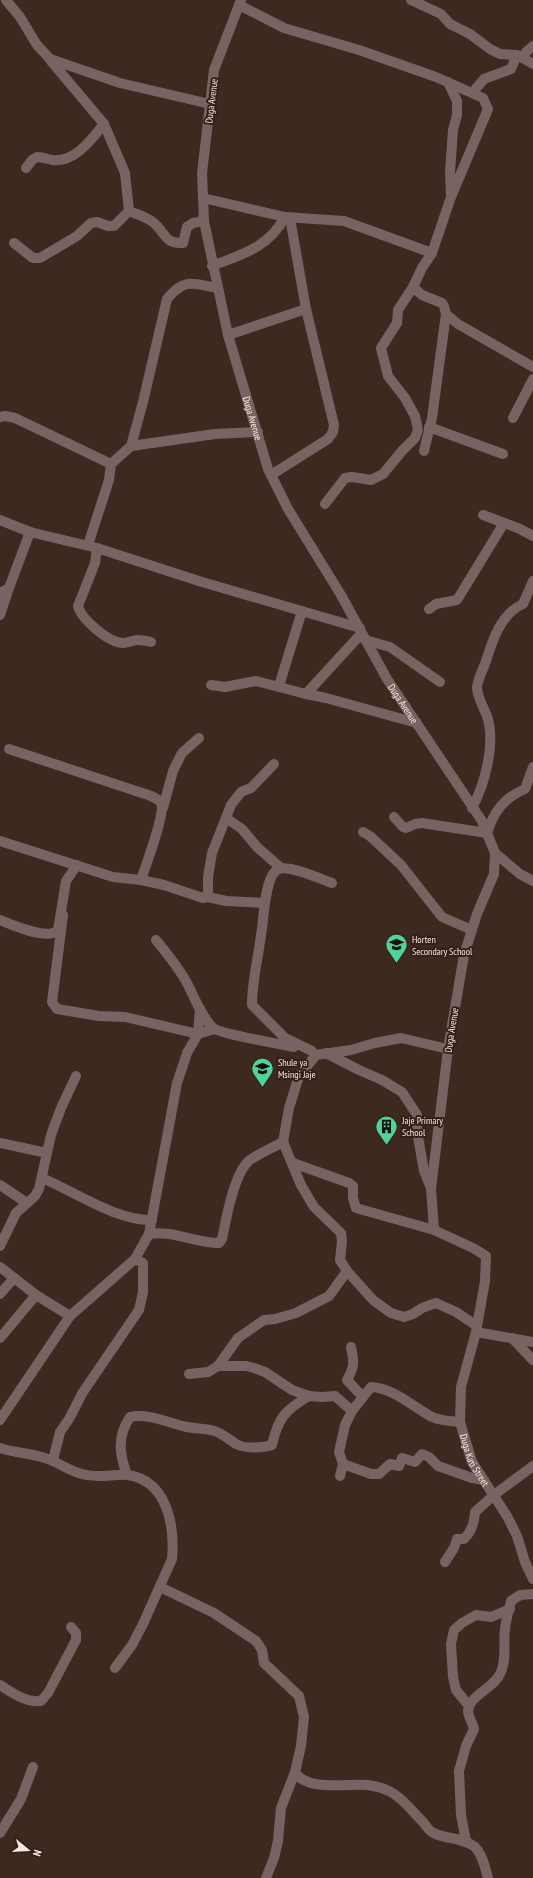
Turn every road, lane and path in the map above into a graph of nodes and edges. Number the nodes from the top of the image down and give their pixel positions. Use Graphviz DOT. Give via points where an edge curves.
graph roads {
  1 [pos="6,0"];
  2 [pos="411,0"];
  3 [pos="240,3"];
  4 [pos="533,46"];
  5 [pos="520,57"];
  6 [pos="50,59"];
  7 [pos="533,64"];
  8 [pos="448,82"];
  9 [pos="474,92"];
  10 [pos="210,104"];
  11 [pos="104,124"];
  12 [pos="26,168"];
  13 [pos="452,196"];
  14 [pos="203,198"];
  15 [pos="129,211"];
  16 [pos="287,218"];
  17 [pos="204,221"];
  18 [pos="14,243"];
  19 [pos="432,253"];
  20 [pos="212,266"];
  21 [pos="218,288"];
  22 [pos="413,288"];
  23 [pos="306,309"];
  24 [pos="446,314"];
  25 [pos="228,335"];
  26 [pos="533,367"];
  27 [pos="533,379"];
  28 [pos="0,417"];
  29 [pos="513,418"];
  30 [pos="429,427"];
  31 [pos="258,432"];
  32 [pos="131,446"];
  33 [pos="424,450"];
  34 [pos="503,454"];
  35 [pos="111,464"];
  36 [pos="271,475"];
  37 [pos="325,504"];
  38 [pos="483,515"];
  39 [pos="0,520"];
  40 [pos="504,523"];
  41 [pos="30,532"];
  42 [pos="533,536"];
  43 [pos="92,546"];
  44 [pos="533,581"];
  45 [pos="9,588"];
  46 [pos="0,593"];
  47 [pos="429,609"];
  48 [pos="302,611"];
  49 [pos="0,615"];
  50 [pos="362,634"];
  51 [pos="150,642"];
  52 [pos="440,682"];
  53 [pos="211,685"];
  54 [pos="279,686"];
  55 [pos="306,694"];
  56 [pos="417,723"];
  57 [pos="199,738"];
  58 [pos="9,749"];
  59 [pos="274,764"];
  60 [pos="533,767"];
  61 [pos="163,808"];
  62 [pos="472,808"];
  63 [pos="226,818"];
  64 [pos="394,818"];
  65 [pos="363,832"];
  66 [pos="487,833"];
  67 [pos="0,841"];
  68 [pos="495,853"];
  69 [pos="77,865"];
  70 [pos="281,868"];
  71 [pos="141,880"];
  72 [pos="533,881"];
  73 [pos="332,883"];
  74 [pos="208,897"];
  75 [pos="264,903"];
  76 [pos="63,915"];
  77 [pos="0,920"];
  78 [pos="472,930"];
  79 [pos="156,940"];
  80 [pos="200,1009"];
  81 [pos="214,1029"];
  82 [pos="198,1034"];
  83 [pos="448,1049"];
  84 [pos="318,1053"];
  85 [pos="76,1076"];
  86 [pos="283,1142"];
  87 [pos="0,1143"];
  88 [pos="47,1153"];
  89 [pos="293,1164"];
  90 [pos="42,1178"];
  91 [pos="0,1185"];
  92 [pos="431,1189"];
  93 [pos="28,1203"];
  94 [pos="152,1220"];
  95 [pos="434,1230"];
  96 [pos="149,1234"];
  97 [pos="0,1246"];
  98 [pos="135,1259"];
  99 [pos="0,1267"];
  100 [pos="347,1271"];
  101 [pos="14,1278"];
  102 [pos="0,1294"];
  103 [pos="36,1294"];
  104 [pos="70,1316"];
  105 [pos="476,1329"];
  106 [pos="0,1338"];
  107 [pos="512,1338"];
  108 [pos="533,1342"];
  109 [pos="351,1347"];
  110 [pos="533,1360"];
  111 [pos="218,1366"];
  112 [pos="189,1374"];
  113 [pos="309,1396"];
  114 [pos="363,1396"];
  115 [pos="352,1411"];
  116 [pos="0,1420"];
  117 [pos="460,1422"];
  118 [pos="0,1448"];
  119 [pos="53,1460"];
  120 [pos="343,1464"];
  121 [pos="533,1466"];
  122 [pos="127,1475"];
  123 [pos="340,1476"];
  124 [pos="484,1480"];
  125 [pos="494,1495"];
  126 [pos="529,1560"];
  127 [pos="445,1562"];
  128 [pos="533,1579"];
  129 [pos="160,1587"];
  130 [pos="533,1594"];
  131 [pos="510,1609"];
  132 [pos="71,1627"];
  133 [pos="115,1668"];
  134 [pos="0,1685"];
  135 [pos="469,1706"];
  136 [pos="33,1767"];
  137 [pos="295,1772"];
  138 [pos="0,1832"];
  139 [pos="466,1841"];
  140 [pos="266,1878"];
  141 [pos="488,1878"];
  1 -- 6 [label="street" via="37,45"];
  2 -- 5 [label="street" via="441,14 450,24 470,34 490,49 500,54"];
  3 -- 8 [label="street" via="284,28 359,50"];
  3 -- 10 [label="street, Duga Avenue" via="214,70"];
  4 -- 5 [label="street"];
  5 -- 7 [label="street"];
  5 -- 9 [label="street" via="511,69 484,79"];
  6 -- 10 [label="street" via="120,83"];
  6 -- 11 [label="street"];
  8 -- 9 [label="street"];
  8 -- 13 [label="street" via="457,101 450,172"];
  9 -- 13 [label="street" via="483,98 488,109"];
  10 -- 14 [label="street, Duga Avenue" via="202,173"];
  11 -- 12 [label="street" via="89,143 72,156 60,160 36,157"];
  11 -- 15 [label="street" via="125,173"];
  13 -- 19 [label="street"];
  14 -- 16 [label="street"];
  14 -- 17 [label="street, Duga Avenue"];
  15 -- 17 [label="street" via="148,218 168,240 177,243 183,243 188,226"];
  15 -- 18 [label="street" via="114,226 91,223 77,236 40,258 33,258"];
  16 -- 19 [label="street" via="344,221"];
  16 -- 20 [label="street" via="256,248"];
  16 -- 23 [label="street"];
  17 -- 20 [label="street, Duga Avenue"];
  19 -- 22 [label="street"];
  20 -- 21 [label="street, Duga Avenue"];
  21 -- 25 [label="street, Duga Avenue"];
  21 -- 32 [label="street" via="185,283 176,288 167,299"];
  22 -- 24 [label="street" via="422,295 442,303"];
  22 -- 37 [label="street" via="398,310 397,323 381,348 388,376 415,416 418,430 415,438 383,474 371,480 346,478"];
  23 -- 25 [label="street"];
  23 -- 36 [label="street" via="334,425 333,432 328,439"];
  24 -- 26 [label="street" via="458,324"];
  24 -- 30 [label="street"];
  25 -- 31 [label="street, Duga Avenue"];
  27 -- 29 [label="street"];
  28 -- 35 [label="street" via="15,418"];
  30 -- 33 [label="street"];
  30 -- 34 [label="street"];
  31 -- 32 [label="street" via="216,434"];
  31 -- 36 [label="street, Duga Avenue"];
  32 -- 35 [label="street"];
  35 -- 43 [label="street"];
  36 -- 50 [label="street, Duga Avenue" via="288,509"];
  38 -- 40 [label="street"];
  39 -- 41 [label="street"];
  40 -- 42 [label="street"];
  40 -- 47 [label="street" via="457,600 436,604"];
  41 -- 43 [label="street"];
  41 -- 45 [label="street"];
  43 -- 48 [label="street"];
  43 -- 51 [label="street" via="95,563 78,606 79,611 92,626 115,642"];
  44 -- 62 [label="street" via="523,604 514,608 496,633 479,679 477,689 487,716 490,738 486,770 480,793"];
  45 -- 46 [label="street"];
  45 -- 49 [label="street"];
  48 -- 50 [label="street"];
  48 -- 54 [label="street"];
  50 -- 52 [label="street" via="390,647"];
  50 -- 55 [label="street"];
  50 -- 56 [label="street, Duga Avenue" via="387,679"];
  53 -- 54 [label="street" via="225,687 256,681"];
  54 -- 55 [label="street"];
  55 -- 56 [label="street"];
  56 -- 62 [label="street, Duga Avenue"];
  57 -- 61 [label="street" via="182,753 173,771"];
  58 -- 61 [label="street" via="140,792 157,799"];
  59 -- 63 [label="street" via="251,788 241,792"];
  60 -- 66 [label="street" via="524,789 510,795 498,809"];
  61 -- 71 [label="street"];
  62 -- 66 [label="street, Duga Avenue"];
  63 -- 70 [label="street" via="242,829 257,847"];
  63 -- 74 [label="street" via="212,853"];
  64 -- 66 [label="street" via="406,828 422,824"];
  65 -- 78 [label="street" via="401,865 442,917"];
  66 -- 68 [label="street, Duga Avenue"];
  67 -- 69 [label="street"];
  68 -- 72 [label="street" via="520,874"];
  68 -- 78 [label="street, Duga Avenue" via="494,874"];
  69 -- 71 [label="street" via="112,877"];
  69 -- 77 [label="street" via="66,881 58,930 55,933 48,935"];
  70 -- 73 [label="street"];
  70 -- 75 [label="street" via="275,870 271,877"];
  71 -- 74 [label="street" via="203,898"];
  74 -- 75 [label="street" via="226,901"];
  75 -- 84 [label="street" via="252,986 252,1005 285,1038"];
  76 -- 82 [label="street" via="52,1002 57,1009 99,1016 125,1017"];
  78 -- 83 [label="street, Duga Avenue" via="464,955"];
  79 -- 80 [label="street" via="176,965"];
  80 -- 81 [label="street"];
  80 -- 82 [label="street"];
  81 -- 82 [label="street"];
  81 -- 84 [label="street"];
  82 -- 94 [label="street" via="187,1053 177,1083"];
  83 -- 84 [label="street" via="401,1038 351,1050"];
  83 -- 92 [label="street, Duga Avenue"];
  84 -- 86 [label="street" via="300,1076 289,1108"];
  84 -- 92 [label="street" via="382,1080 402,1092 417,1115 424,1171"];
  85 -- 88 [label="street" via="61,1108"];
  86 -- 89 [label="street"];
  86 -- 96 [label="street" via="248,1161 232,1196 219,1243 165,1233"];
  87 -- 88 [label="street"];
  88 -- 90 [label="street"];
  89 -- 95 [label="street" via="349,1183 353,1186 356,1208"];
  89 -- 100 [label="street" via="314,1208 340,1233 340,1260"];
  90 -- 93 [label="street" via="36,1196"];
  90 -- 94 [label="street" via="121,1215"];
  91 -- 93 [label="street"];
  92 -- 95 [label="street, Duga Avenue"];
  93 -- 97 [label="street" via="16,1214"];
  94 -- 96 [label="street"];
  95 -- 105 [label="street" via="486,1256 485,1281"];
  96 -- 98 [label="street"];
  98 -- 104 [label="street"];
  98 -- 119 [label="street" via="143,1263 144,1269 139,1310 83,1392 60,1432"];
  99 -- 101 [label="street"];
  100 -- 105 [label="street" via="373,1300 391,1313 404,1317 436,1303 456,1312"];
  100 -- 111 [label="street" via="330,1296 296,1313 264,1320 246,1331"];
  101 -- 102 [label="street"];
  101 -- 103 [label="street"];
  103 -- 104 [label="street"];
  103 -- 106 [label="street"];
  104 -- 116 [label="street"];
  105 -- 107 [label="street"];
  105 -- 117 [label="street, Duga Kati Street" via="461,1388"];
  107 -- 108 [label="street"];
  107 -- 110 [label="street"];
  109 -- 114 [label="street" via="354,1368 347,1380"];
  111 -- 112 [label="street" via="208,1372"];
  111 -- 113 [label="street" via="254,1368 265,1372 292,1390"];
  113 -- 115 [label="street" via="335,1396"];
  113 -- 122 [label="street" via="286,1412 276,1426 272,1445 265,1447 245,1447 216,1431 150,1418 130,1417 123,1428 120,1444"];
  114 -- 115 [label="street"];
  114 -- 117 [label="street" via="371,1387 378,1387 407,1400 432,1416"];
  115 -- 120 [label="street" via="345,1425 339,1452"];
  117 -- 124 [label="street, Duga Kati Street" via="472,1462"];
  118 -- 119 [label="street"];
  119 -- 122 [label="street" via="64,1468 88,1476"];
  120 -- 123 [label="street"];
  120 -- 124 [label="street" via="371,1474 379,1474 390,1464 398,1466 402,1458 415,1462 422,1454 438,1466"];
  121 -- 125 [label="street"];
  122 -- 129 [label="street" via="147,1481 167,1505 173,1548 172,1559"];
  124 -- 125 [label="street, Duga Kati Street"];
  125 -- 126 [label="street, Duga Kati Street"];
  125 -- 127 [label="street" via="475,1512 470,1532 464,1539 457,1539"];
  126 -- 128 [label="street, Duga Kati Street"];
  129 -- 133 [label="street" via="132,1645"];
  129 -- 137 [label="street" via="214,1613 256,1641 262,1650 264,1663 299,1696 304,1717"];
  130 -- 131 [label="street" via="515,1598 511,1601"];
  131 -- 135 [label="street" via="505,1629 501,1672 493,1684"];
  131 -- 135 [label="street" via="490,1617 476,1615 454,1630 451,1644 453,1677 456,1690"];
  132 -- 134 [label="street" via="76,1633 76,1640 48,1693 41,1701 36,1702 18,1696"];
  135 -- 139 [label="street" via="468,1713 474,1729 459,1771 461,1815"];
  136 -- 138 [label="street" via="21,1799"];
  137 -- 139 [label="street" via="298,1777 308,1782 334,1786 368,1785 395,1792 432,1832"];
  137 -- 140 [label="street" via="281,1808 278,1841"];
  139 -- 141 [label="street" via="476,1848"];
}
